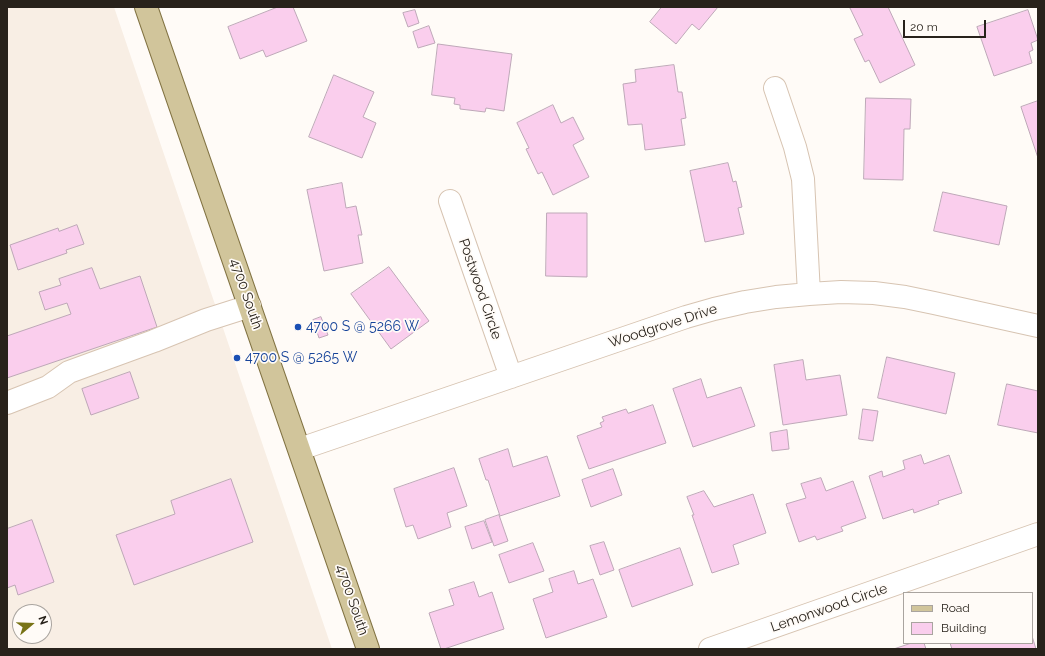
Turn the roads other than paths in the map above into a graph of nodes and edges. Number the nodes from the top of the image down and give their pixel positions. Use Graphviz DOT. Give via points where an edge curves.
graph roads {
  1 [pos="146,7"];
  2 [pos="774,88"];
  3 [pos="450,201"];
  4 [pos="809,294"];
  5 [pos="250,306"];
  6 [pos="1038,326"];
  7 [pos="511,377"];
  8 [pos="7,403"];
  9 [pos="300,449"];
  10 [pos="1038,534"];
  11 [pos="368,649"];
  12 [pos="710,649"];
  1 -- 5 [label="main road, 4700 South"];
  2 -- 4 [label="street" via="795,147 802,179"];
  3 -- 7 [label="street, Postwood Circle"];
  4 -- 6 [label="street, Woodgrove Drive" via="874,293 905,297"];
  4 -- 7 [label="street, Woodgrove Drive" via="744,302 714,309"];
  5 -- 8 [label="street" via="69,372 48,387"];
  5 -- 9 [label="main road, 4700 South"];
  7 -- 9 [label="street, Woodgrove Drive"];
  9 -- 11 [label="main road, 4700 South"];
  10 -- 12 [label="street, Lemonwood Circle"];
}
